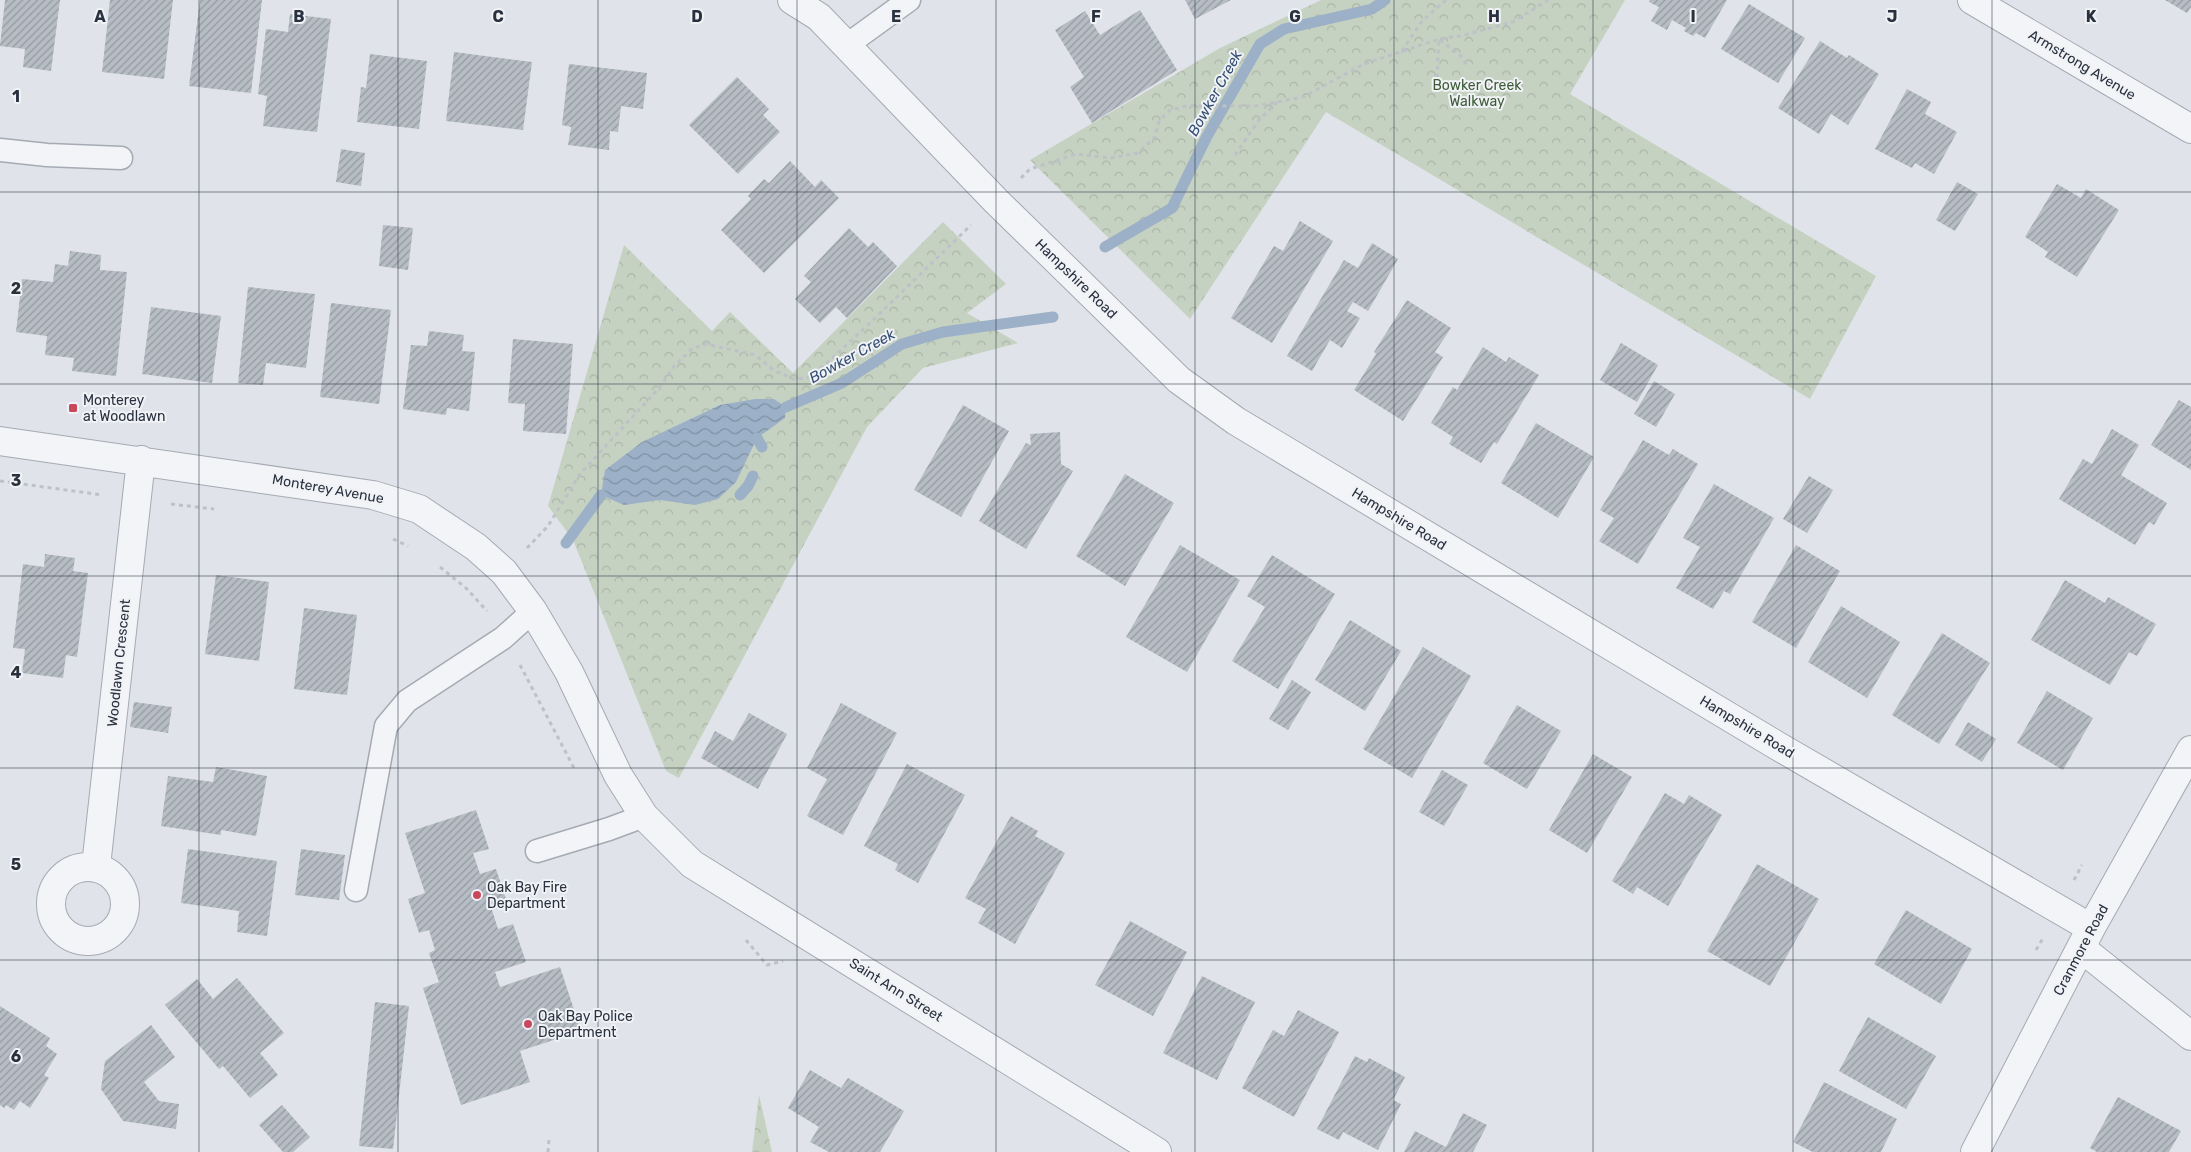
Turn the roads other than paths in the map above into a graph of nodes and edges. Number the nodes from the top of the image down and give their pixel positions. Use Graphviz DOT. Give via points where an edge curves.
graph roads {
  1 [pos="792,0"];
  2 [pos="909,0"];
  3 [pos="1972,0"];
  4 [pos="847,45"];
  5 [pos="2191,129"];
  6 [pos="0,150"];
  7 [pos="121,158"];
  8 [pos="0,441"];
  9 [pos="141,460"];
  10 [pos="533,612"];
  11 [pos="2191,750"];
  12 [pos="644,816"];
  13 [pos="538,851"];
  14 [pos="96,866"];
  15 [pos="356,890"];
  16 [pos="2086,938"];
  17 [pos="2191,1036"];
  18 [pos="1157,1152"];
  19 [pos="1975,1152"];
  1 -- 4 [label="street, Hampshire Road" via="819,17"];
  2 -- 4 [label="lane"];
  3 -- 5 [label="street, Armstrong Avenue"];
  4 -- 16 [label="street, Hampshire Road" via="996,201 1180,380 1236,422 1776,745"];
  6 -- 7 [label="lane"];
  8 -- 9 [label="street, Monterey Avenue"];
  9 -- 10 [label="street, Monterey Avenue" via="373,495 419,509 476,547 504,572"];
  9 -- 14 [label="street, Woodlawn Crescent"];
  10 -- 12 [label="street, Monterey Avenue" via="569,672 618,775"];
  10 -- 15 [label="lane" via="503,638 407,701 386,726"];
  11 -- 16 [label="street, Cranmore Road"];
  12 -- 13 [label="lane"];
  12 -- 18 [label="street, Saint Ann Street" via="692,864"];
  16 -- 17 [label="street, Hampshire Road"];
  16 -- 19 [label="street, Cranmore Road"];
}
